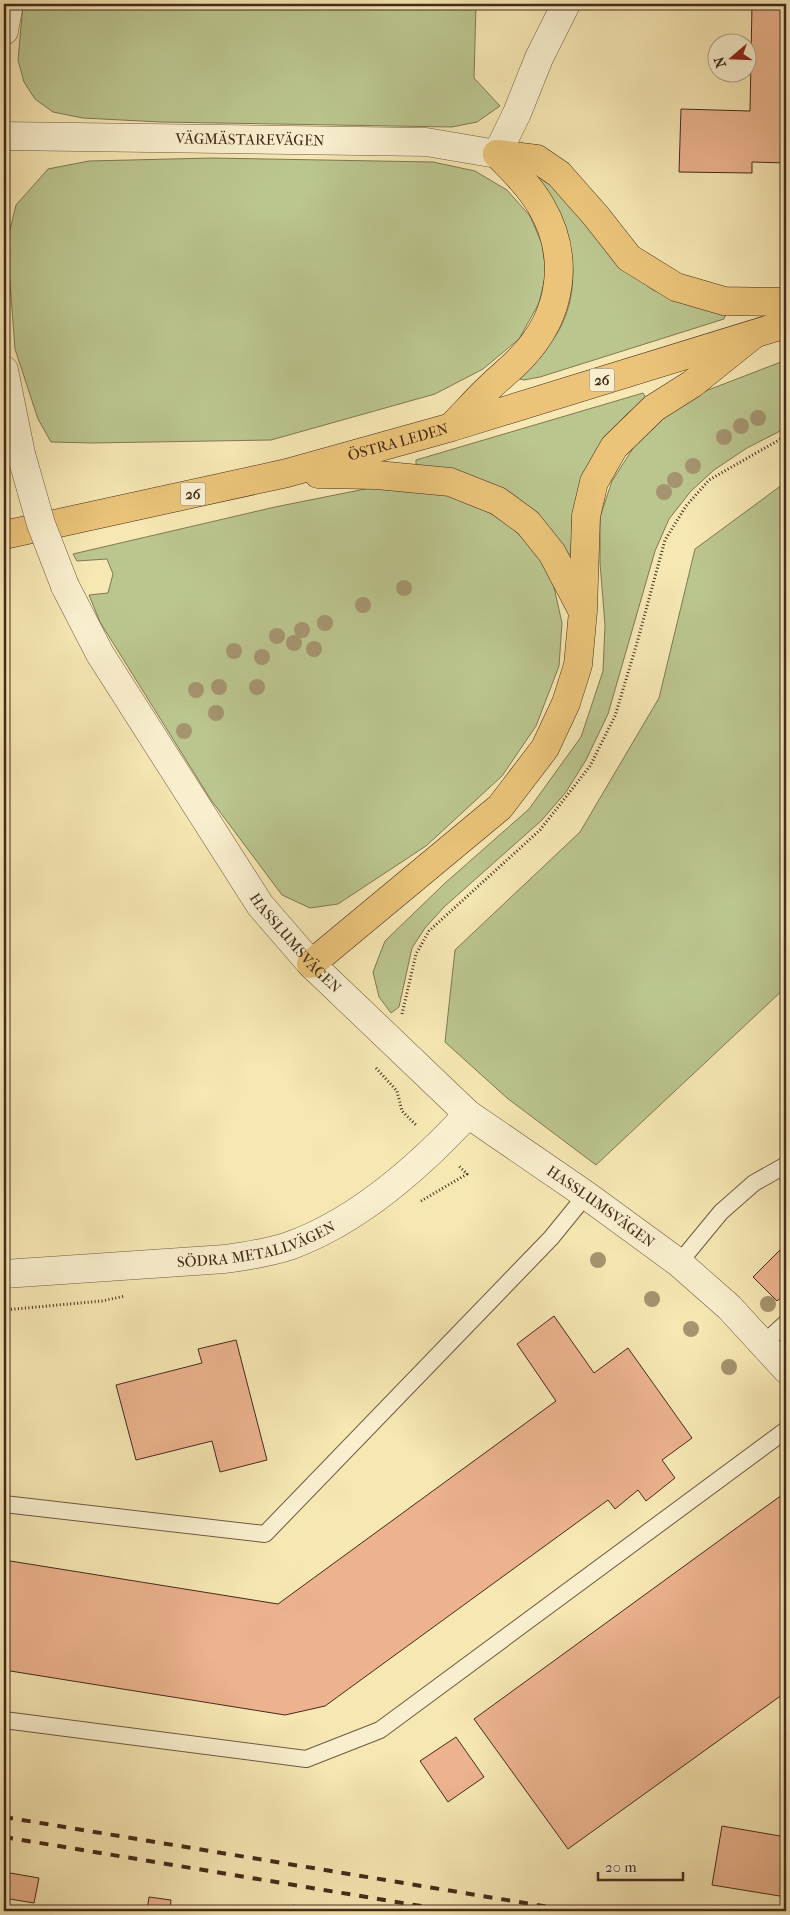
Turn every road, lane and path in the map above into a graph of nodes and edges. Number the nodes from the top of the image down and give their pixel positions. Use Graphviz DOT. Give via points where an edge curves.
graph roads {
  1 [pos="9,4"];
  2 [pos="566,4"];
  3 [pos="4,31"];
  4 [pos="4,136"];
  5 [pos="497,154"];
  6 [pos="786,302"];
  7 [pos="786,324"];
  8 [pos="753,335"];
  9 [pos="4,370"];
  10 [pos="452,427"];
  11 [pos="287,473"];
  12 [pos="4,536"];
  13 [pos="583,611"];
  14 [pos="311,964"];
  15 [pos="370,1062"];
  16 [pos="402,1111"];
  17 [pos="468,1114"];
  18 [pos="786,1165"];
  19 [pos="586,1196"];
  20 [pos="679,1263"];
  21 [pos="4,1274"];
  22 [pos="127,1296"];
  23 [pos="4,1310"];
  24 [pos="786,1323"];
  25 [pos="763,1344"];
  26 [pos="786,1369"];
  27 [pos="786,1430"];
  28 [pos="4,1504"];
  29 [pos="4,1720"];
  1 -- 3 [label="street"];
  2 -- 5 [label="street"];
  4 -- 5 [label="street, VÄGMÄSTAREVÄGEN" via="426,142"];
  5 -- 6 [label="highway" via="537,159 558,174 629,258 676,287 724,301"];
  5 -- 10 [label="highway" via="541,206 554,236 560,264 556,294 540,334 522,357"];
  7 -- 8 [label="highway, ÖSTRA LEDEN / 26"];
  8 -- 10 [label="highway, ÖSTRA LEDEN / 26"];
  8 -- 13 [label="highway" via="692,384 654,408 614,447 594,482 586,516"];
  9 -- 14 [label="street, HASSLUMSVÄGEN, bridge" via="21,454 41,524 65,586 100,654 252,913"];
  10 -- 11 [label="highway, ÖSTRA LEDEN / 26"];
  11 -- 12 [label="highway, ÖSTRA LEDEN / 26"];
  11 -- 13 [label="highway" via="431,479 450,482 498,501 528,523 552,553"];
  13 -- 14 [label="highway" via="578,665 566,703 545,748 534,763 500,807"];
  14 -- 17 [label="street, HASSLUMSVÄGEN"];
  15 -- 16 [label="path" via="397,1091"];
  17 -- 19 [label="street, HASSLUMSVÄGEN"];
  17 -- 21 [label="street, SÖDRA METALLVÄGEN" via="438,1146 370,1202 326,1229 289,1246 225,1258"];
  18 -- 20 [label="lane" via="754,1183 721,1212"];
  19 -- 20 [label="street, HASSLUMSVÄGEN"];
  19 -- 28 [label="lane" via="551,1238 265,1534"];
  20 -- 25 [label="street, HASSLUMSVÄGEN"];
  22 -- 23 [label="path" via="102,1302"];
  24 -- 25 [label="lane"];
  25 -- 26 [label="street, HASSLUMSVÄGEN"];
  27 -- 29 [label="lane" via="380,1730 306,1759"];
}
